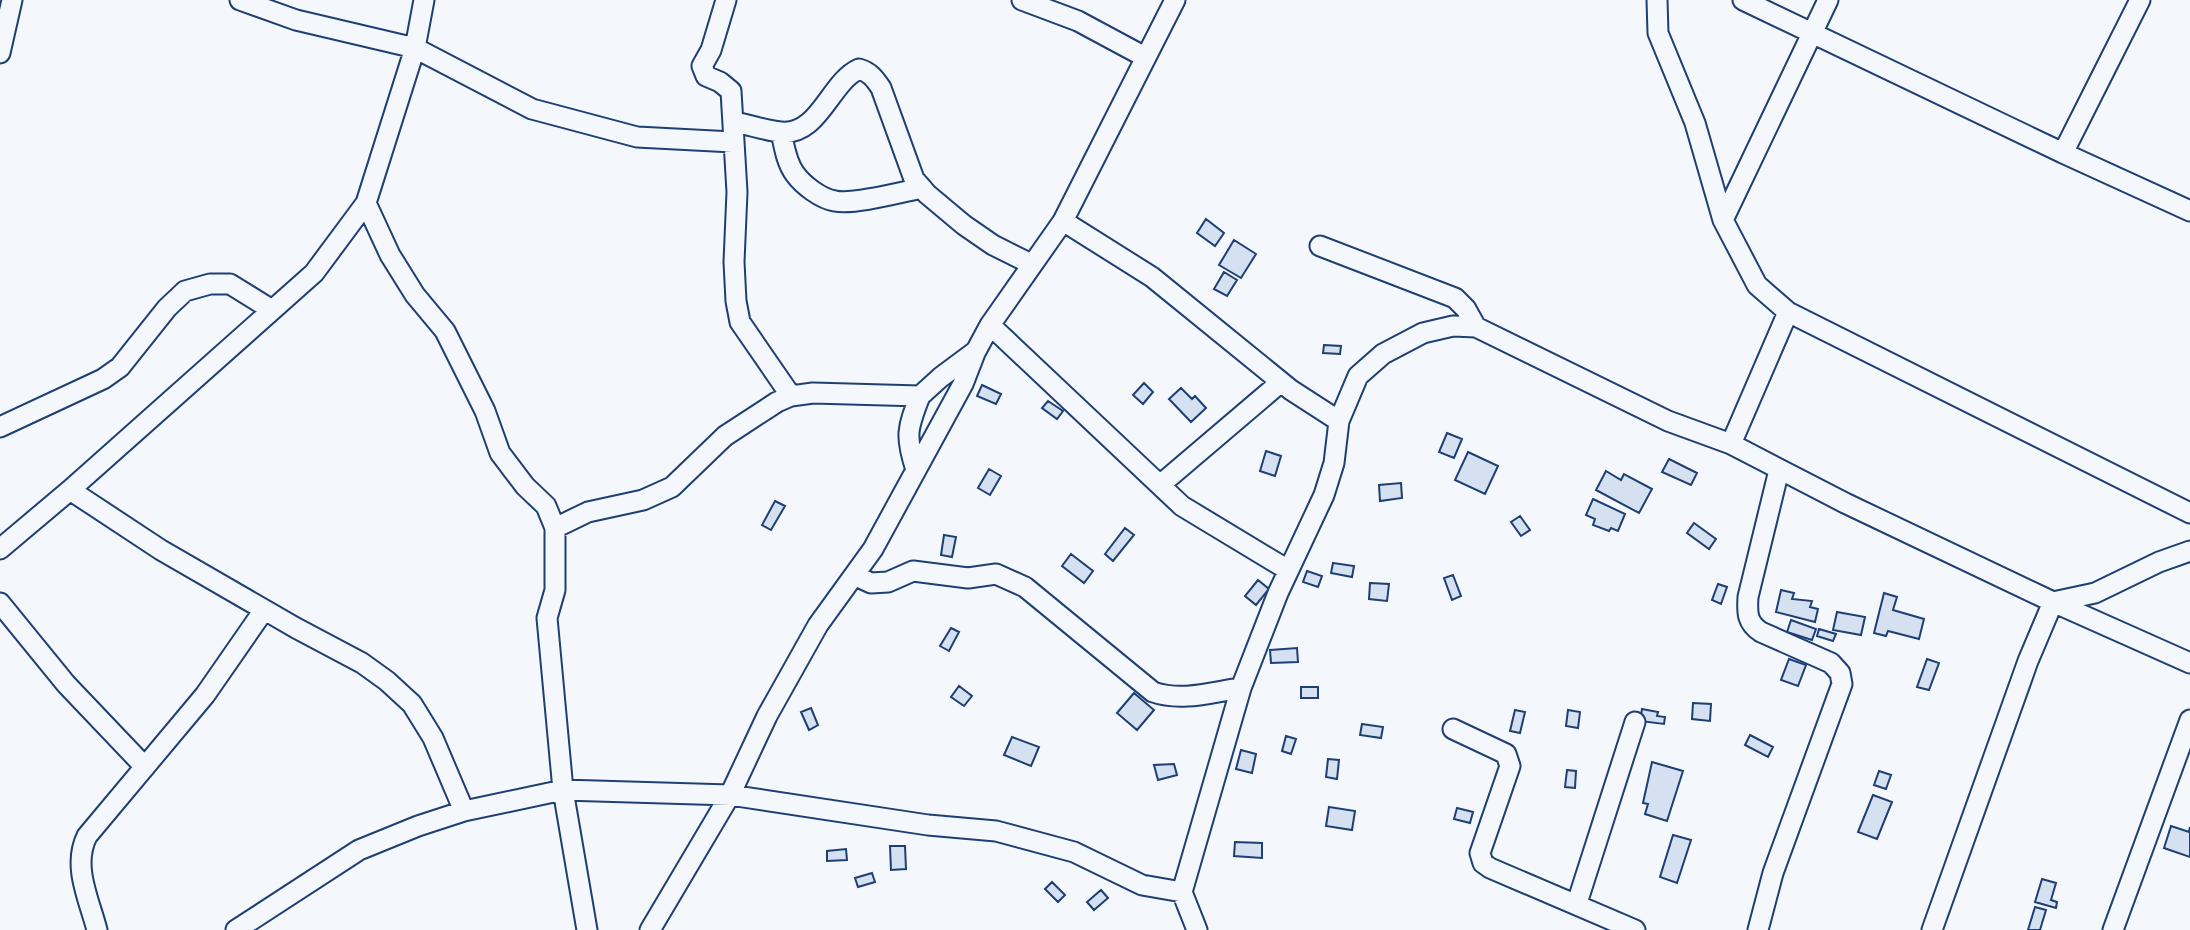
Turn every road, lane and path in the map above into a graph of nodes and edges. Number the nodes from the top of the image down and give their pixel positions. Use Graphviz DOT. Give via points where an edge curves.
graph roads {
  1 [pos="12,0"];
  2 [pos="240,0"];
  3 [pos="424,0"];
  4 [pos="726,0"];
  5 [pos="1022,0"];
  6 [pos="1175,0"];
  7 [pos="1657,0"];
  8 [pos="1743,0"];
  9 [pos="1828,0"];
  10 [pos="2140,0"];
  11 [pos="1812,33"];
  12 [pos="415,48"];
  13 [pos="0,53"];
  14 [pos="1145,57"];
  15 [pos="733,122"];
  16 [pos="781,132"];
  17 [pos="733,142"];
  18 [pos="2063,153"];
  19 [pos="922,188"];
  20 [pos="366,203"];
  21 [pos="2190,211"];
  22 [pos="1723,220"];
  23 [pos="1063,221"];
  24 [pos="1320,246"];
  25 [pos="1031,264"];
  26 [pos="272,310"];
  27 [pos="1787,312"];
  28 [pos="990,325"];
  29 [pos="1476,327"];
  30 [pos="976,351"];
  31 [pos="1281,382"];
  32 [pos="791,396"];
  33 [pos="920,396"];
  34 [pos="1339,421"];
  35 [pos="0,427"];
  36 [pos="1731,444"];
  37 [pos="916,470"];
  38 [pos="1779,470"];
  39 [pos="1160,485"];
  40 [pos="70,490"];
  41 [pos="2190,513"];
  42 [pos="555,528"];
  43 [pos="0,549"];
  44 [pos="2190,551"];
  45 [pos="1288,570"];
  46 [pos="856,576"];
  47 [pos="2053,602"];
  48 [pos="0,603"];
  49 [pos="264,610"];
  50 [pos="2190,663"];
  51 [pos="1241,688"];
  52 [pos="2190,720"];
  53 [pos="1635,722"];
  54 [pos="1453,729"];
  55 [pos="145,767"];
  56 [pos="564,790"];
  57 [pos="730,795"];
  58 [pos="464,811"];
  59 [pos="1182,892"];
  60 [pos="1577,903"];
  61 [pos="97,930"];
  62 [pos="236,930"];
  63 [pos="587,930"];
  64 [pos="650,930"];
  65 [pos="1197,930"];
  66 [pos="1635,930"];
  67 [pos="1758,930"];
  68 [pos="1932,930"];
  69 [pos="2113,930"];
  1 -- 13 [label="street"];
  2 -- 12 [label="street" via="296,20"];
  3 -- 12 [label="street"];
  4 -- 15 [label="street" via="702,66 706,76 731,91"];
  5 -- 14 [label="street" via="1078,21"];
  6 -- 14 [label="street"];
  7 -- 22 [label="street" via="1658,33 1695,123"];
  8 -- 11 [label="street"];
  9 -- 11 [label="street"];
  10 -- 18 [label="street"];
  11 -- 18 [label="street"];
  11 -- 22 [label="street"];
  12 -- 17 [label="street" via="532,109 637,137"];
  12 -- 20 [label="street"];
  14 -- 23 [label="street"];
  15 -- 16 [label="street"];
  15 -- 17 [label="street"];
  16 -- 19 [label="street" via="795,174 835,201"];
  16 -- 19 [label="street" via="791,131 817,114 850,72 865,71 881,88 914,179"];
  17 -- 32 [label="street" via="735,288 740,322"];
  18 -- 21 [label="street"];
  19 -- 25 [label="street" via="964,225"];
  20 -- 26 [label="street" via="313,273"];
  20 -- 42 [label="street" via="390,255 445,331 485,411 500,453 546,506"];
  22 -- 27 [label="street" via="1757,285"];
  23 -- 25 [label="street"];
  23 -- 31 [label="street" via="1152,277"];
  24 -- 29 [label="street" via="1455,298"];
  25 -- 28 [label="street"];
  26 -- 35 [label="street" via="230,284 185,291 120,367"];
  26 -- 40 [label="street"];
  27 -- 36 [label="street"];
  27 -- 41 [label="street"];
  28 -- 30 [label="street"];
  28 -- 39 [label="street"];
  29 -- 34 [label="street" via="1453,326 1423,333 1382,354 1357,376"];
  29 -- 36 [label="street" via="1668,421"];
  30 -- 33 [label="street"];
  30 -- 37 [label="street"];
  31 -- 34 [label="street"];
  31 -- 39 [label="street"];
  32 -- 33 [label="street"];
  32 -- 42 [label="street" via="725,436 672,487 643,500 589,512"];
  33 -- 37 [label="street" via="908,426 908,446"];
  34 -- 45 [label="street" via="1324,495"];
  36 -- 38 [label="street"];
  37 -- 46 [label="street"];
  38 -- 47 [label="street"];
  38 -- 67 [label="street" via="1747,614 1761,632 1831,663 1842,684 1773,873"];
  39 -- 45 [label="street" via="1182,506"];
  40 -- 43 [label="street"];
  40 -- 49 [label="street"];
  42 -- 56 [label="street" via="555,590 547,618"];
  44 -- 47 [label="street" via="2095,593"];
  45 -- 51 [label="street"];
  46 -- 51 [label="street" via="871,583 913,572 968,578 996,574 1025,587 1153,692 1184,697"];
  46 -- 57 [label="street" via="818,625"];
  47 -- 50 [label="street"];
  47 -- 68 [label="street"];
  48 -- 55 [label="street" via="66,684"];
  49 -- 55 [label="street" via="205,695"];
  49 -- 58 [label="street" via="362,663 412,704 433,738"];
  51 -- 59 [label="street"];
  52 -- 69 [label="street"];
  53 -- 60 [label="street"];
  54 -- 60 [label="street" via="1510,760 1480,852 1483,863"];
  55 -- 61 [label="street" via="96,822 83,844 79,864"];
  56 -- 57 [label="street"];
  56 -- 58 [label="street"];
  56 -- 63 [label="street"];
  57 -- 59 [label="street" via="996,831 1073,852 1142,885"];
  57 -- 64 [label="street"];
  58 -- 62 [label="street" via="359,850"];
  59 -- 65 [label="street"];
  60 -- 66 [label="street"];
}
